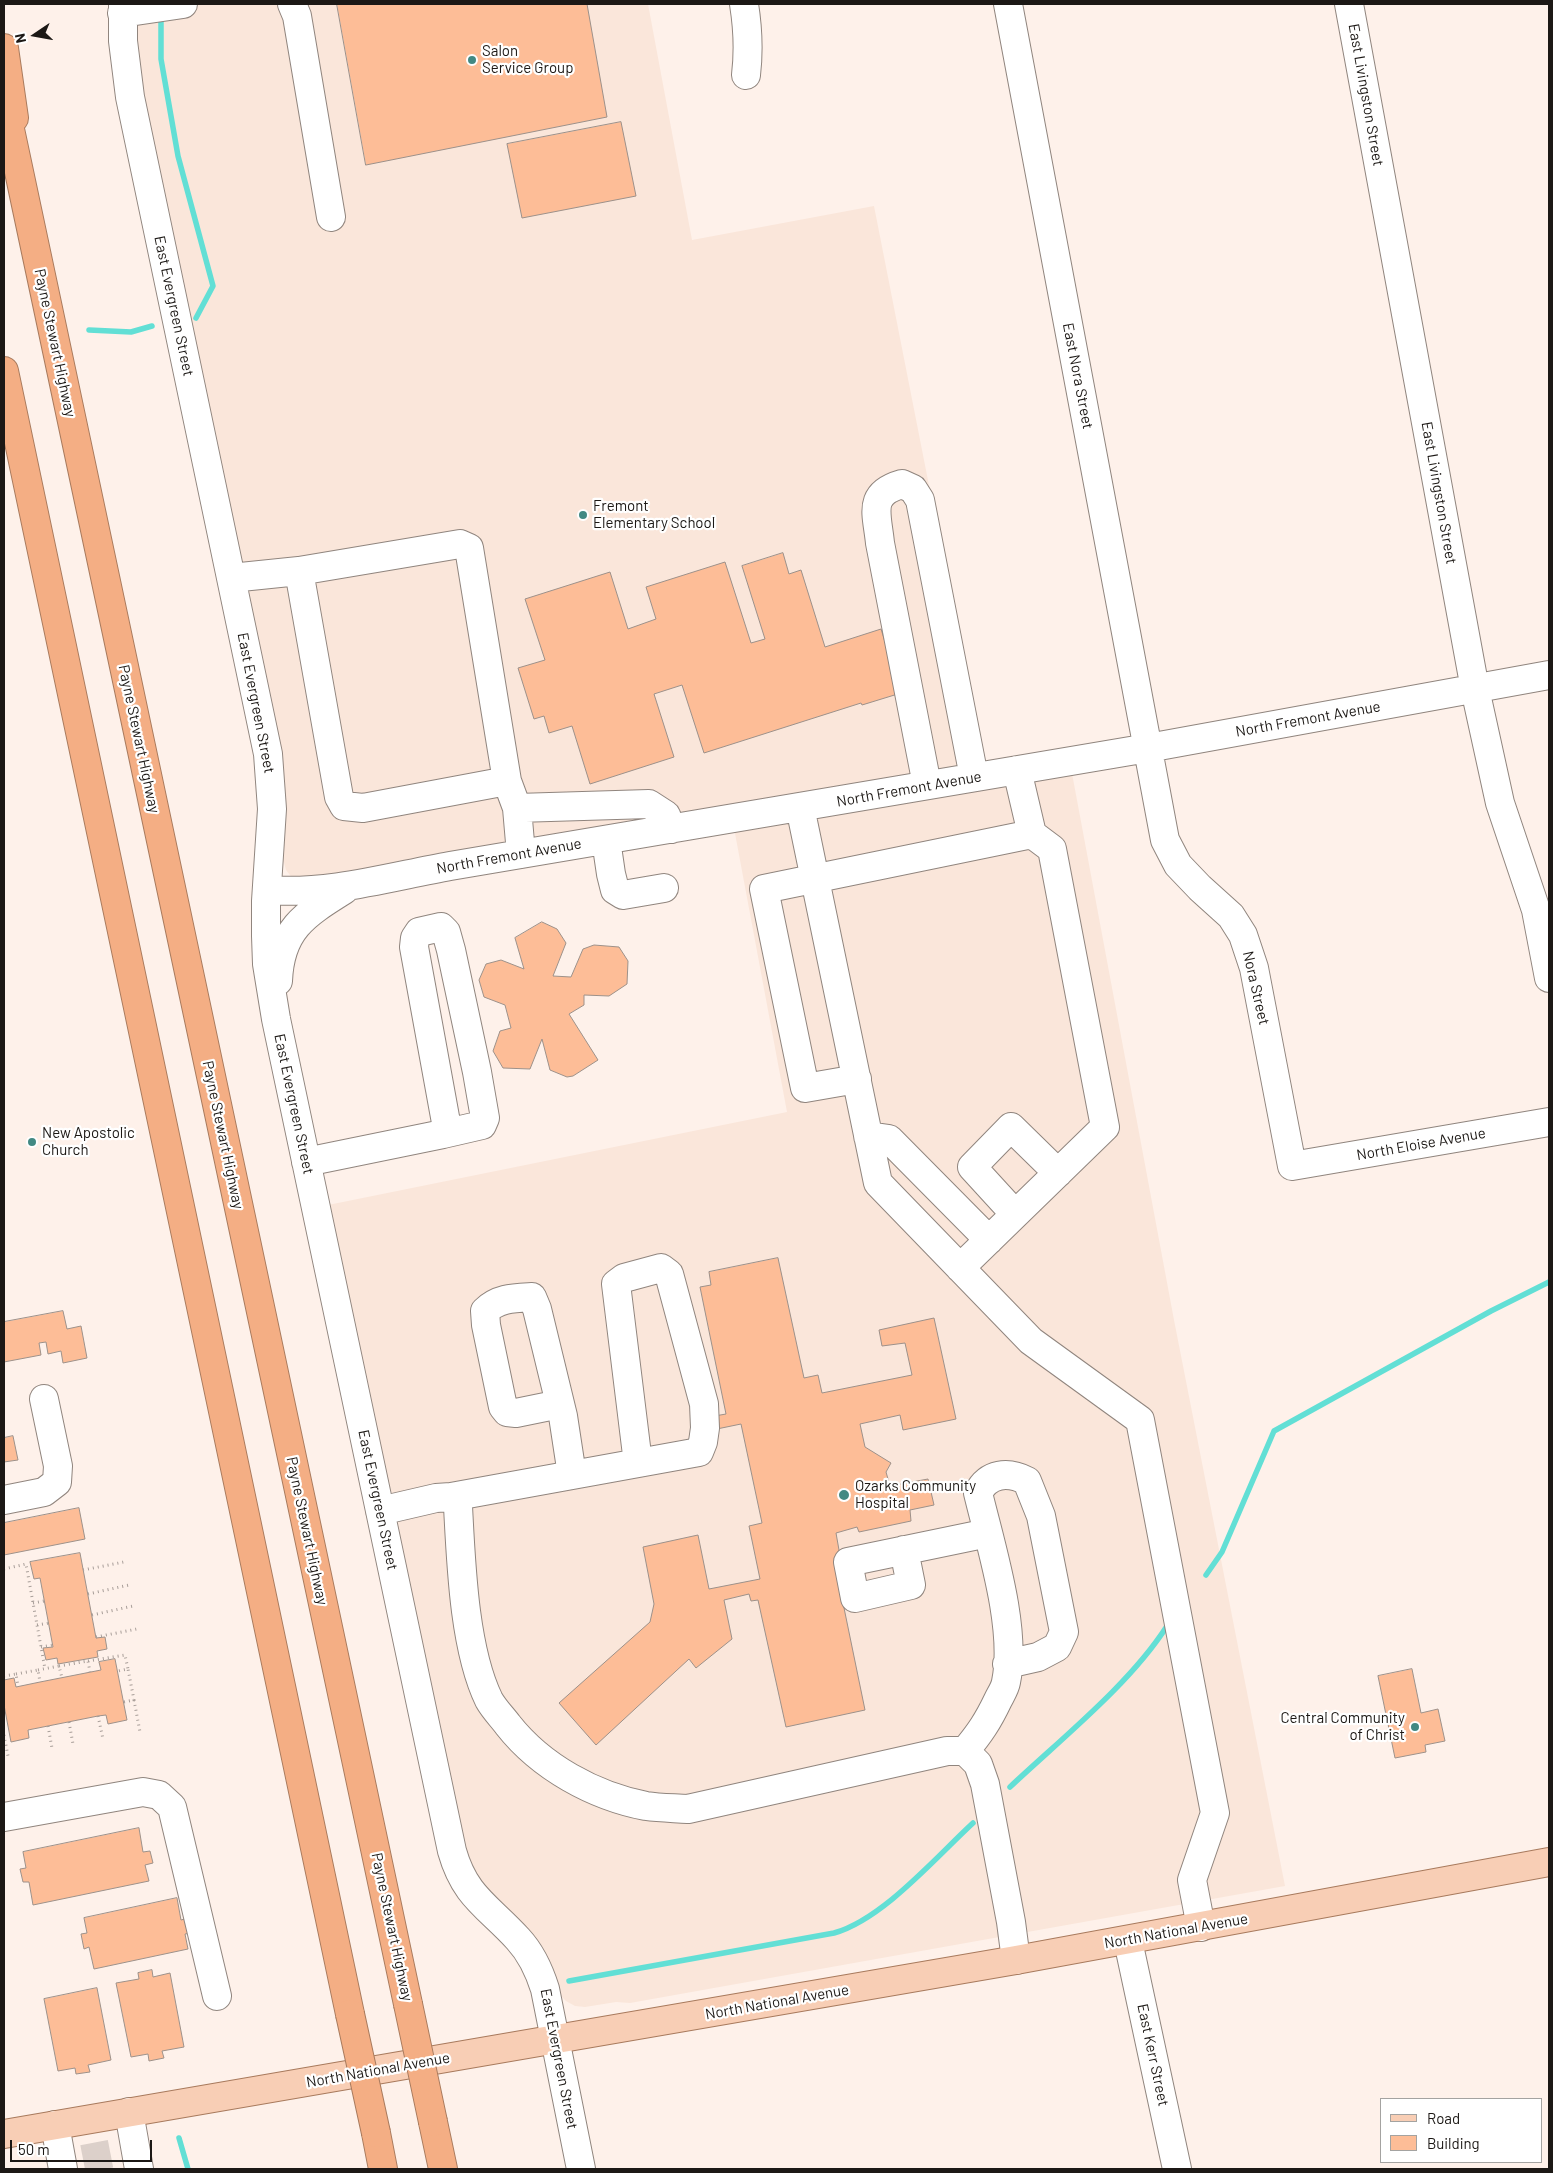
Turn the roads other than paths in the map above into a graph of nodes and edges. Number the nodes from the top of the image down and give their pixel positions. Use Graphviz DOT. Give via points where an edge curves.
graph roads {
  1 [pos="292,4"];
  2 [pos="744,4"];
  3 [pos="1008,4"];
  4 [pos="1349,4"];
  5 [pos="168,6"];
  6 [pos="123,8"];
  7 [pos="4,48"];
  8 [pos="746,75"];
  9 [pos="4,101"];
  10 [pos="331,217"];
  11 [pos="29,218"];
  12 [pos="4,371"];
  13 [pos="4,421"];
  14 [pos="299,571"];
  15 [pos="48,578"];
  16 [pos="231,578"];
  17 [pos="1549,675"];
  18 [pos="1475,689"];
  19 [pos="1148,748"];
  20 [pos="1017,770"];
  21 [pos="974,778"];
  22 [pos="507,780"];
  23 [pos="927,786"];
  24 [pos="800,807"];
  25 [pos="517,808"];
  26 [pos="671,829"];
  27 [pos="1032,834"];
  28 [pos="606,840"];
  29 [pos="521,854"];
  30 [pos="815,879"];
  31 [pos="349,887"];
  32 [pos="664,888"];
  33 [pos="267,890"];
  34 [pos="1549,978"];
  35 [pos="276,1020"];
  36 [pos="857,1079"];
  37 [pos="1549,1122"];
  38 [pos="443,1134"];
  39 [pos="868,1136"];
  40 [pos="306,1162"];
  41 [pos="1292,1166"];
  42 [pos="1058,1173"];
  43 [pos="1015,1214"];
  44 [pos="990,1240"];
  45 [pos="960,1268"];
  46 [pos="44,1399"];
  47 [pos="560,1404"];
  48 [pos="638,1463"];
  49 [pos="572,1475"];
  50 [pos="451,1497"];
  51 [pos="4,1500"];
  52 [pos="380,1511"];
  53 [pos="988,1533"];
  54 [pos="904,1550"];
  55 [pos="1007,1664"];
  56 [pos="965,1751"];
  57 [pos="4,1817"];
  58 [pos="1549,1862"];
  59 [pos="1201,1927"];
  60 [pos="1128,1940"];
  61 [pos="1016,1960"];
  62 [pos="217,1996"];
  63 [pos="555,2041"];
  64 [pos="129,2112"];
  65 [pos="55,2125"];
  66 [pos="4,2134"];
  67 [pos="130,2157"];
  68 [pos="69,2164"];
  69 [pos="383,2169"];
  70 [pos="443,2169"];
  71 [pos="581,2169"];
  72 [pos="1177,2169"];
  1 -- 10 [label="street" via="297,16"];
  2 -- 8 [label="street" via="749,49"];
  3 -- 19 [label="street, East Nora Street"];
  4 -- 18 [label="street, East Livingston Street"];
  5 -- 6 [label="street"];
  6 -- 16 [label="street, East Evergreen Street" via="130,97"];
  7 -- 11 [label="highway"];
  9 -- 11 [label="highway, Payne Stewart Highway"];
  11 -- 70 [label="highway, Payne Stewart Highway, bridge"];
  12 -- 15 [label="highway"];
  13 -- 15 [label="highway"];
  14 -- 16 [label="street"];
  14 -- 22 [label="street" via="339,797 344,806 363,808"];
  14 -- 22 [label="street" via="460,544 469,548"];
  15 -- 69 [label="highway, bridge"];
  16 -- 33 [label="street, East Evergreen Street" via="268,754 272,809"];
  17 -- 18 [label="street, North Fremont Avenue"];
  18 -- 19 [label="street, North Fremont Avenue"];
  18 -- 34 [label="street, East Livingston Street" via="1500,802 1536,910"];
  19 -- 20 [label="street, North Fremont Avenue"];
  19 -- 41 [label="street, Nora Street" via="1165,840 1178,865 1231,916 1243,935 1254,968"];
  20 -- 21 [label="street, North Fremont Avenue"];
  20 -- 27 [label="street"];
  21 -- 23 [label="street, North Fremont Avenue"];
  21 -- 23 [label="street" via="920,500 913,489 902,484 887,488 879,496 876,512"];
  22 -- 25 [label="street"];
  23 -- 24 [label="street, North Fremont Avenue"];
  24 -- 26 [label="street, North Fremont Avenue"];
  24 -- 30 [label="street"];
  25 -- 26 [label="street" via="649,804 666,816"];
  25 -- 29 [label="street"];
  26 -- 28 [label="street, North Fremont Avenue"];
  27 -- 30 [label="street"];
  27 -- 42 [label="street" via="1052,849 1106,1127"];
  28 -- 29 [label="street, North Fremont Avenue"];
  28 -- 32 [label="street" via="611,874 616,890 622,895"];
  29 -- 31 [label="street, North Fremont Avenue"];
  30 -- 36 [label="street"];
  30 -- 36 [label="street" via="764,889 799,1060 805,1088"];
  31 -- 33 [label="street, North Fremont Avenue" via="293,892"];
  31 -- 35 [label="street" via="303,917 289,937 279,959"];
  33 -- 35 [label="street, East Evergreen Street" via="267,964"];
  35 -- 40 [label="street, East Evergreen Street"];
  36 -- 39 [label="street"];
  37 -- 41 [label="street, North Eloise Avenue"];
  38 -- 38 [label="street" via="447,1121 414,947 419,932 441,928 446,932 451,950 485,1118 482,1125 475,1128"];
  38 -- 40 [label="street"];
  39 -- 44 [label="street" via="889,1139"];
  39 -- 45 [label="street" via="878,1183"];
  40 -- 52 [label="street, East Evergreen Street"];
  42 -- 43 [label="street"];
  42 -- 43 [label="street" via="1011,1128 972,1166"];
  43 -- 44 [label="street"];
  44 -- 45 [label="street"];
  45 -- 59 [label="street" via="1031,1341 1140,1420 1215,1813 1192,1880"];
  46 -- 51 [label="street" via="58,1466 57,1482 44,1492"];
  47 -- 49 [label="street"];
  48 -- 48 [label="street" via="699,1452 705,1428 704,1404 669,1274 661,1268 624,1278 616,1284"];
  48 -- 49 [label="street"];
  49 -- 50 [label="street"];
  50 -- 52 [label="street"];
  50 -- 56 [label="street" via="458,1506 462,1575 474,1655 490,1701 521,1741 568,1776 604,1794 638,1804 688,1809 947,1751"];
  52 -- 63 [label="street, East Evergreen Street" via="455,1864 477,1901 517,1938 534,1962 545,1989"];
  53 -- 54 [label="street"];
  53 -- 55 [label="street" via="1009,1635"];
  53 -- 55 [label="street" via="978,1493 983,1484 1014,1474 1026,1481 1041,1516 1064,1632 1057,1647 1038,1657"];
  55 -- 56 [label="street" via="1006,1683 986,1726"];
  56 -- 61 [label="street" via="978,1764 985,1784"];
  57 -- 62 [label="street" via="143,1792 159,1795 172,1808"];
  58 -- 59 [label="main road, North National Avenue"];
  59 -- 60 [label="main road, North National Avenue"];
  60 -- 61 [label="main road, North National Avenue"];
  60 -- 72 [label="street, East Kerr Street"];
  61 -- 63 [label="main road, North National Avenue"];
  63 -- 64 [label="main road, North National Avenue"];
  63 -- 71 [label="street, East Evergreen Street"];
  64 -- 65 [label="main road, North National Avenue"];
  64 -- 67 [label="street"];
  65 -- 66 [label="main road, North National Avenue"];
  65 -- 68 [label="street"];
}
